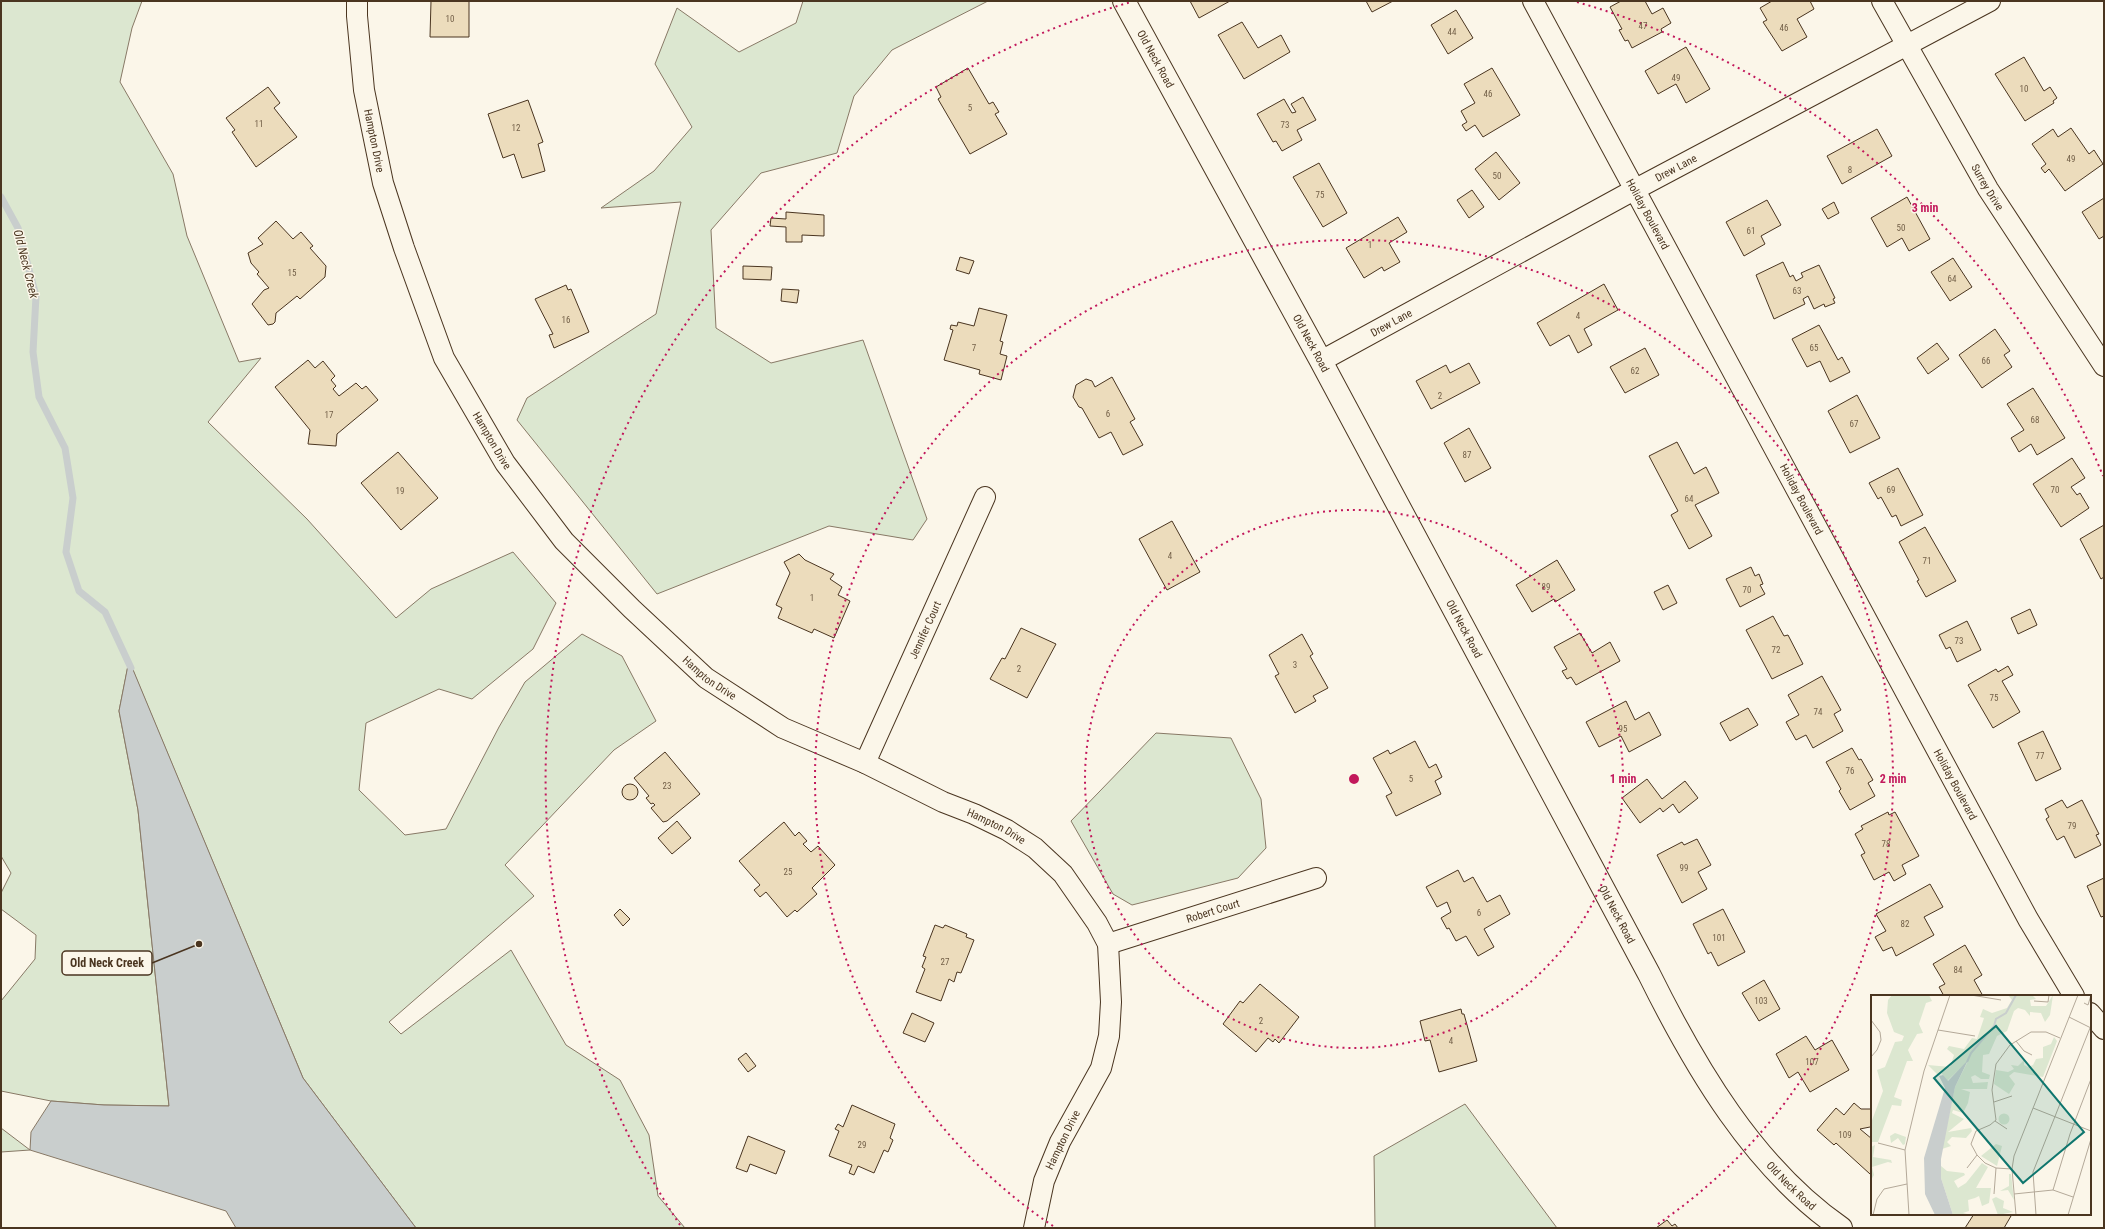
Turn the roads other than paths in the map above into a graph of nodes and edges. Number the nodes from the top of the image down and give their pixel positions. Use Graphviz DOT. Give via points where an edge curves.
graph roads {
  1 [pos="357,1"];
  2 [pos="1124,1"];
  3 [pos="1533,1"];
  4 [pos="1882,1"];
  5 [pos="1990,1"];
  6 [pos="1907,46"];
  7 [pos="1634,190"];
  8 [pos="1321,361"];
  9 [pos="2104,366"];
  10 [pos="985,497"];
  11 [pos="865,763"];
  12 [pos="1316,878"];
  13 [pos="1108,944"];
  14 [pos="2073,995"];
  15 [pos="2091,1014"];
  16 [pos="2104,1029"];
  17 [pos="1831,1225"];
  18 [pos="1034,1228"];
  1 -- 11 [label="street, Hampton Drive" via="364,90 383,183 444,358 505,463 564,541 706,678 783,728"];
  2 -- 8 [label="street, Old Neck Road"];
  3 -- 7 [label="street, Holiday Boulevard"];
  4 -- 6 [label="street, Surrey Drive"];
  5 -- 6 [label="street, Drew Lane"];
  6 -- 7 [label="street, Drew Lane"];
  6 -- 9 [label="street, Surrey Drive" via="1988,189"];
  7 -- 8 [label="street, Drew Lane"];
  7 -- 14 [label="street, Holiday Boulevard" via="2028,919"];
  8 -- 17 [label="street, Old Neck Road" via="1698,1065 1749,1140 1771,1166"];
  10 -- 11 [label="street, Jennifer Court"];
  11 -- 13 [label="street, Hampton Drive" via="1007,830 1035,848 1062,874 1097,923"];
  12 -- 13 [label="street, Robert Court"];
  13 -- 18 [label="street, Hampton Drive" via="1111,1002 1109,1036 1101,1068 1060,1142 1049,1168"];
  15 -- 16 [label="street"];
}
